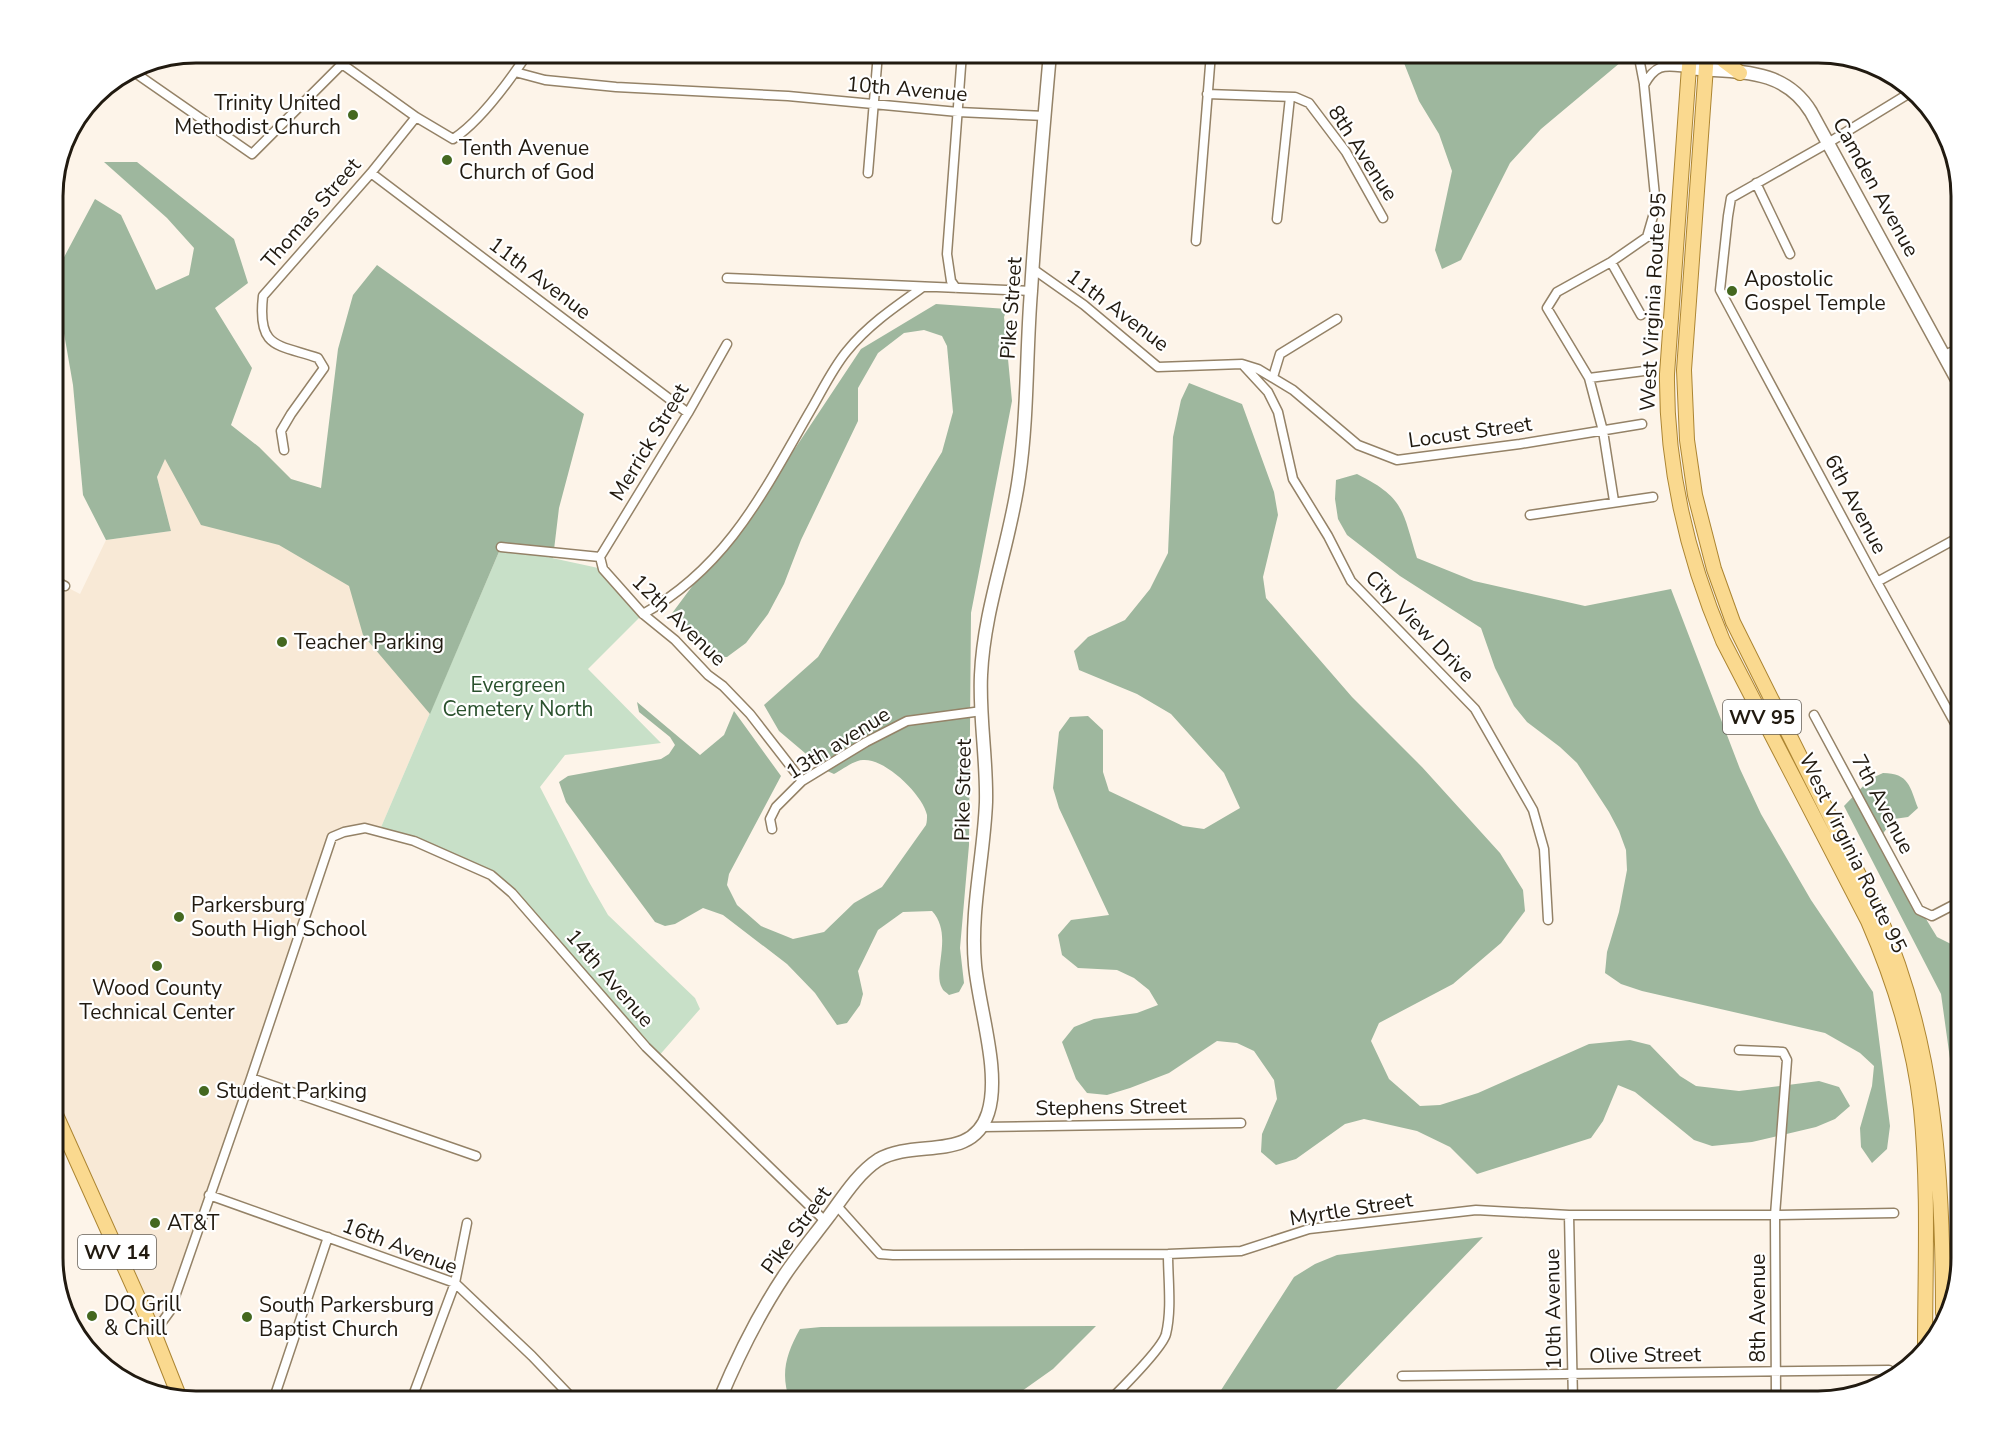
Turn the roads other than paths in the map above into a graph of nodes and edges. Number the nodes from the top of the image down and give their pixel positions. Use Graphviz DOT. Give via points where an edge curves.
graph roads {
  1 [pos="342,63"];
  2 [pos="521,63"];
  3 [pos="877,63"];
  4 [pos="961,63"];
  5 [pos="1049,63"];
  6 [pos="1210,63"];
  7 [pos="1640,63"];
  8 [pos="1689,63"];
  9 [pos="1706,63"];
  10 [pos="1729,63"];
  11 [pos="1689,68"];
  12 [pos="1706,70"];
  13 [pos="516,72"];
  14 [pos="1740,73"];
  15 [pos="140,75"];
  16 [pos="1644,85"];
  17 [pos="1207,94"];
  18 [pos="1905,96"];
  19 [pos="1290,97"];
  20 [pos="875,104"];
  21 [pos="958,112"];
  22 [pos="1046,116"];
  23 [pos="416,117"];
  24 [pos="1828,143"];
  25 [pos="371,173"];
  26 [pos="868,173"];
  27 [pos="1756,183"];
  28 [pos="1383,218"];
  29 [pos="1277,219"];
  30 [pos="1196,241"];
  31 [pos="1790,254"];
  32 [pos="1611,262"];
  33 [pos="1032,269"];
  34 [pos="727,278"];
  35 [pos="923,287"];
  36 [pos="956,288"];
  37 [pos="1031,291"];
  38 [pos="1641,315"];
  39 [pos="1336,320"];
  40 [pos="727,344"];
  41 [pos="1951,352"];
  42 [pos="1944,355"];
  43 [pos="1242,364"];
  44 [pos="1951,367"];
  45 [pos="1258,369"];
  46 [pos="1644,371"];
  47 [pos="1273,378"];
  48 [pos="1589,378"];
  49 [pos="688,413"];
  50 [pos="1642,424"];
  51 [pos="1603,431"];
  52 [pos="284,450"];
  53 [pos="1653,497"];
  54 [pos="1614,501"];
  55 [pos="1530,515"];
  56 [pos="1951,542"];
  57 [pos="501,547"];
  58 [pos="600,557"];
  59 [pos="1877,582"];
  60 [pos="644,614"];
  61 [pos="982,711"];
  62 [pos="1951,714"];
  63 [pos="1814,715"];
  64 [pos="802,781"];
  65 [pos="772,829"];
  66 [pos="1951,906"];
  67 [pos="1548,920"];
  68 [pos="1739,1050"];
  69 [pos="251,1078"];
  70 [pos="1241,1123"];
  71 [pos="982,1127"];
  72 [pos="63,1130"];
  73 [pos="476,1156"];
  74 [pos="209,1195"];
  75 [pos="837,1206"];
  76 [pos="1894,1213"];
  77 [pos="1569,1215"];
  78 [pos="1775,1215"];
  79 [pos="825,1221"];
  80 [pos="467,1223"];
  81 [pos="328,1238"];
  82 [pos="1168,1254"];
  83 [pos="455,1283"];
  84 [pos="1943,1303"];
  85 [pos="154,1333"];
  86 [pos="1925,1338"];
  87 [pos="1889,1370"];
  88 [pos="1776,1372"];
  89 [pos="1572,1374"];
  90 [pos="1402,1376"];
  91 [pos="176,1390"];
  92 [pos="276,1391"];
  93 [pos="415,1391"];
  94 [pos="565,1391"];
  95 [pos="723,1391"];
  96 [pos="1119,1391"];
  97 [pos="1573,1391"];
  98 [pos="1776,1391"];
  1 -- 15 [label="street" via="252,154"];
  1 -- 23 [label="street"];
  2 -- 13 [label="street"];
  3 -- 20 [label="street"];
  4 -- 21 [label="street"];
  5 -- 22 [label="main road, Pike Street"];
  6 -- 17 [label="street"];
  7 -- 16 [label="street"];
  8 -- 11 [label="main road, WV 95"];
  9 -- 12 [label="main road, WV 95"];
  10 -- 14 [label="main road"];
  11 -- 12 [label="main road, Camden Avenue"];
  11 -- 16 [label="street" via="1662,66 1655,69"];
  11 -- 86 [label="main road, West Virginia Route 95 / WV 95" via="1667,374 1668,426 1677,491 1691,557 1723,641 1868,921 1898,1001 1913,1060 1922,1124"];
  12 -- 14 [label="main road, Camden Avenue"];
  12 -- 84 [label="main road, West Virginia Route 95 / WV 95" via="1684,370 1693,486 1729,612 1874,905 1908,994 1927,1069 1936,1139 1942,1209"];
  13 -- 20 [label="street, 10th Avenue" via="545,80 604,86"];
  13 -- 23 [label="street" via="468,130 453,139"];
  14 -- 24 [label="main road, Camden Avenue" via="1771,77 1795,91"];
  16 -- 32 [label="street" via="1656,206 1647,237"];
  17 -- 19 [label="street, 8th Avenue"];
  17 -- 30 [label="street"];
  18 -- 24 [label="street"];
  19 -- 28 [label="street, 8th Avenue" via="1309,104 1322,120 1346,152"];
  19 -- 29 [label="street"];
  20 -- 21 [label="street, 10th Avenue"];
  20 -- 26 [label="street"];
  21 -- 22 [label="street, 10th Avenue"];
  21 -- 36 [label="street" via="947,254 951,281"];
  22 -- 33 [label="main road, Pike Street"];
  23 -- 25 [label="street, Thomas Street"];
  24 -- 27 [label="street"];
  24 -- 42 [label="main road, Camden Avenue"];
  25 -- 49 [label="street, 11th Avenue"];
  25 -- 52 [label="street, Thomas Street" via="263,296 261,318 269,340 318,358 324,368 281,432"];
  27 -- 31 [label="street"];
  27 -- 59 [label="street, 6th Avenue" via="1731,198 1720,290"];
  32 -- 38 [label="street"];
  32 -- 48 [label="street" via="1557,292 1547,308"];
  33 -- 37 [label="main road, Pike Street"];
  33 -- 43 [label="street, 11th Avenue" via="1084,304 1158,367"];
  34 -- 35 [label="street"];
  35 -- 36 [label="street"];
  35 -- 60 [label="street" via="890,309 847,351 748,518 706,568"];
  36 -- 37 [label="street"];
  37 -- 61 [label="main road, Pike Street" via="1019,477 982,649"];
  39 -- 47 [label="street" via="1280,354"];
  40 -- 49 [label="street, Merrick Street"];
  41 -- 42 [label="street"];
  42 -- 44 [label="main road, Camden Avenue"];
  43 -- 45 [label="street, 11th Avenue"];
  43 -- 67 [label="street, City View Drive" via="1268,392 1278,412 1293,479 1351,581 1475,709 1533,810 1544,849"];
  45 -- 47 [label="street, Locust Street"];
  46 -- 48 [label="street"];
  47 -- 51 [label="street, Locust Street" via="1358,445 1397,460"];
  48 -- 51 [label="street"];
  49 -- 58 [label="street, Merrick Street"];
  50 -- 51 [label="street, Locust Street"];
  51 -- 54 [label="street"];
  53 -- 54 [label="street"];
  54 -- 55 [label="street"];
  56 -- 59 [label="street"];
  57 -- 58 [label="street"];
  58 -- 60 [label="street, 12th Avenue" via="603,569"];
  59 -- 62 [label="street, 6th Avenue"];
  60 -- 64 [label="street, 12th Avenue" via="750,714"];
  61 -- 64 [label="street, 13th avenue" via="907,721"];
  61 -- 71 [label="main road, Pike Street" via="986,798 975,965 992,1087"];
  63 -- 66 [label="street, 7th Avenue" via="1919,910 1932,916"];
  64 -- 65 [label="street, 13th avenue" via="776,807 770,819"];
  68 -- 78 [label="street, 8th Avenue" via="1783,1052 1787,1060"];
  69 -- 73 [label="street"];
  69 -- 74 [label="street"];
  69 -- 79 [label="street, 14th Avenue" via="332,837 365,828 414,841 491,875 512,893 646,1047"];
  70 -- 71 [label="street, Stephens Street"];
  71 -- 75 [label="main road, Pike Street" via="971,1139 958,1144 911,1149 877,1161"];
  72 -- 85 [label="main road, WV 14"];
  74 -- 81 [label="street, 16th Avenue"];
  74 -- 85 [label="street" via="170,1311"];
  75 -- 79 [label="main road, Pike Street"];
  75 -- 82 [label="street, Myrtle Street" via="880,1254"];
  76 -- 78 [label="street, Myrtle Street"];
  77 -- 78 [label="street, Myrtle Street"];
  77 -- 82 [label="street, Myrtle Street" via="1476,1210 1309,1229 1241,1251"];
  77 -- 89 [label="street, 10th Avenue"];
  78 -- 88 [label="street, 8th Avenue"];
  79 -- 95 [label="main road, Pike Street" via="757,1320"];
  80 -- 83 [label="street"];
  81 -- 83 [label="street, 16th Avenue"];
  81 -- 92 [label="street"];
  82 -- 96 [label="street" via="1165,1336"];
  83 -- 93 [label="street"];
  83 -- 94 [label="street, 16th Avenue"];
  85 -- 91 [label="main road, WV 14"];
  87 -- 88 [label="street, Olive Street"];
  88 -- 89 [label="street, Olive Street"];
  88 -- 98 [label="street, 8th Avenue"];
  89 -- 90 [label="street, Olive Street"];
  89 -- 97 [label="street, 10th Avenue"];
}
